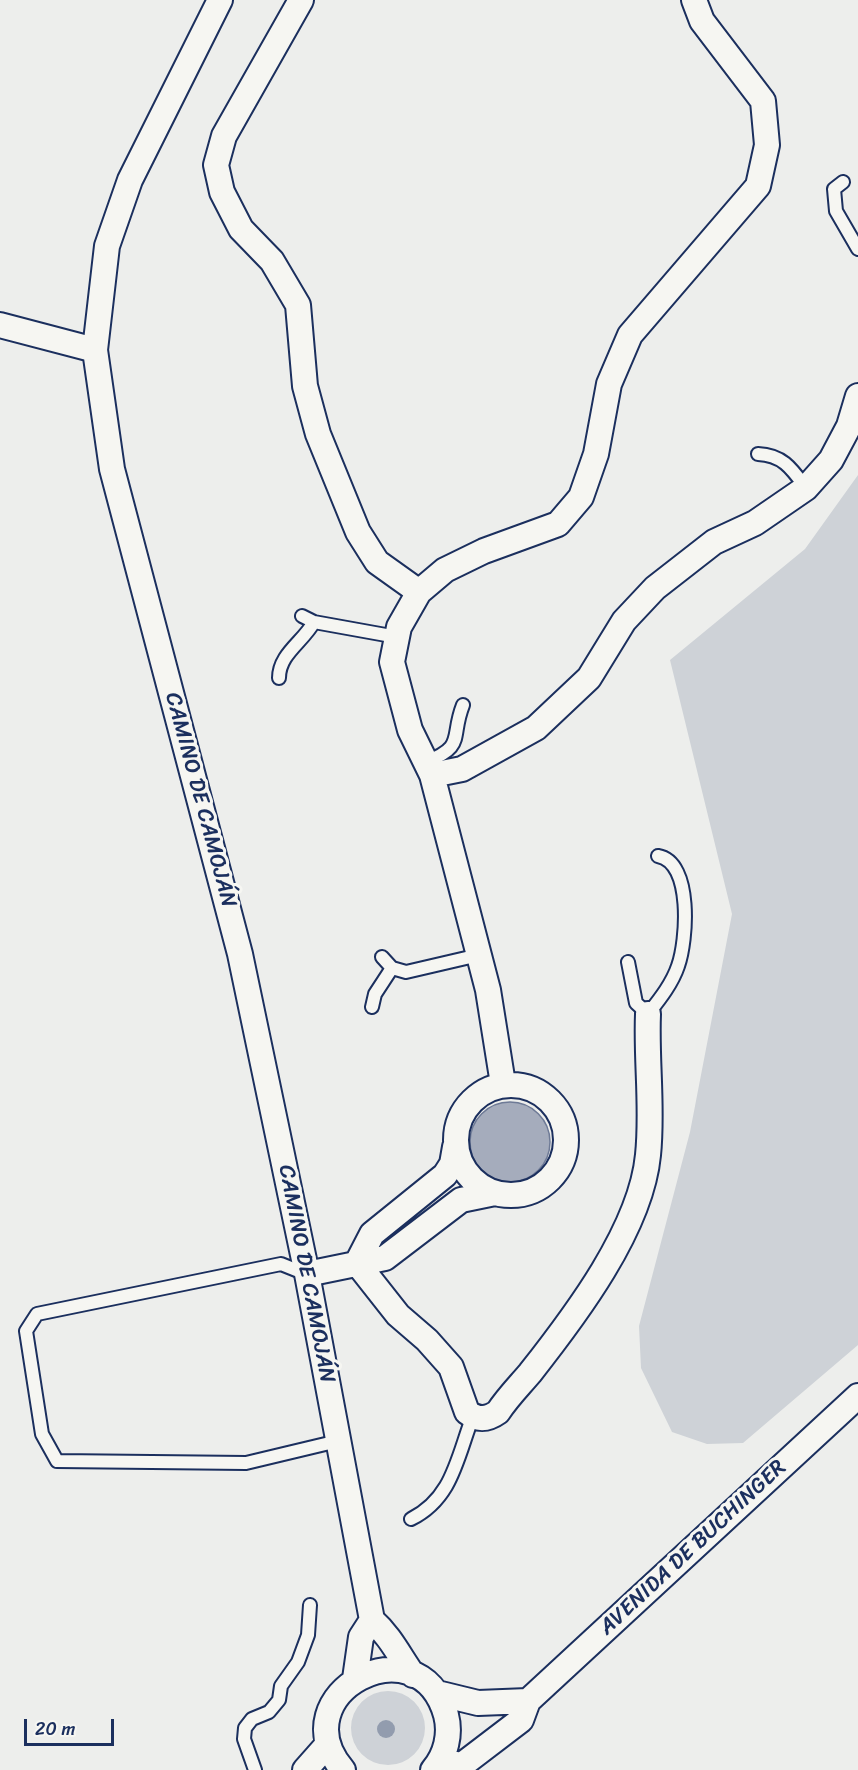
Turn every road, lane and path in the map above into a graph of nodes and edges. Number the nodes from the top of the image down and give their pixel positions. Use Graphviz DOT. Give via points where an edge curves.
graph roads {
  1 [pos="220,0"];
  2 [pos="301,0"];
  3 [pos="694,0"];
  4 [pos="843,183"];
  5 [pos="858,249"];
  6 [pos="0,325"];
  7 [pos="95,350"];
  8 [pos="858,396"];
  9 [pos="758,454"];
  10 [pos="806,488"];
  11 [pos="419,592"];
  12 [pos="302,616"];
  13 [pos="314,622"];
  14 [pos="397,637"];
  15 [pos="279,678"];
  16 [pos="463,705"];
  17 [pos="429,768"];
  18 [pos="658,856"];
  19 [pos="479,955"];
  20 [pos="382,957"];
  21 [pos="628,962"];
  22 [pos="392,968"];
  23 [pos="372,1007"];
  24 [pos="648,1014"];
  25 [pos="503,1084"];
  26 [pos="455,1147"];
  27 [pos="495,1193"];
  28 [pos="357,1263"];
  29 [pos="306,1274"];
  30 [pos="858,1396"];
  31 [pos="473,1416"];
  32 [pos="338,1442"];
  33 [pos="411,1520"];
  34 [pos="310,1605"];
  35 [pos="372,1620"];
  36 [pos="413,1675"];
  37 [pos="356,1678"];
  38 [pos="436,1694"];
  39 [pos="528,1701"];
  40 [pos="328,1744"];
  41 [pos="437,1766"];
  42 [pos="255,1770"];
  43 [pos="305,1770"];
  44 [pos="343,1770"];
  1 -- 7 [label="street, CAMINO DE CAMOJÁN" via="130,180 107,246"];
  2 -- 11 [label="street" via="224,136 216,165 222,192 241,229 272,261 298,305 305,386 318,435 358,532 377,562"];
  3 -- 11 [label="street" via="702,21 763,101 767,145 758,186 630,335 609,384 596,454 581,497 558,524 445,570"];
  4 -- 5 [label="lane" via="834,189 836,211"];
  6 -- 7 [label="street"];
  7 -- 29 [label="street, CAMINO DE CAMOJÁN" via="112,469 240,954"];
  8 -- 10 [label="street" via="849,426 831,460"];
  9 -- 10 [label="lane" via="790,465"];
  10 -- 17 [label="street" via="755,524 714,542 655,588 624,621 589,678 536,728 462,770"];
  11 -- 14 [label="street"];
  12 -- 13 [label="lane"];
  13 -- 14 [label="lane"];
  13 -- 15 [label="lane" via="305,638 286,656"];
  14 -- 17 [label="street" via="392,662 410,730"];
  16 -- 17 [label="lane" via="453,746"];
  17 -- 19 [label="street"];
  18 -- 24 [label="lane" via="671,861 678,872 684,901 684,934 677,968"];
  19 -- 22 [label="lane" via="414,971"];
  19 -- 25 [label="street"];
  20 -- 22 [label="lane"];
  21 -- 24 [label="lane" via="636,1003"];
  22 -- 23 [label="lane" via="375,994"];
  24 -- 31 [label="street" via="648,1157 636,1205 615,1251 530,1373 498,1412 486,1418"];
  25 -- 26 [label="street" via="469,1103 456,1131"];
  25 -- 27 [label="street" via="527,1086 553,1103 567,1132 567,1148 562,1163 541,1186 527,1193"];
  26 -- 27 [label="street" via="469,1176"];
  26 -- 28 [label="street" via="452,1164 444,1175 372,1234"];
  27 -- 28 [label="street" via="460,1200 385,1258"];
  28 -- 29 [label="street"];
  28 -- 31 [label="street" via="398,1315 451,1367 463,1406"];
  29 -- 32 [label="street, CAMINO DE CAMOJÁN"];
  29 -- 32 [label="lane" via="281,1263 37,1314 26,1331 42,1434 57,1461 246,1463"];
  30 -- 39 [label="street, AVENIDA DE BUCHINGER"];
  31 -- 33 [label="lane" via="448,1487 432,1507"];
  32 -- 35 [label="street, CAMINO DE CAMOJÁN"];
  34 -- 42 [label="lane" via="308,1635 298,1662 281,1686 279,1700 245,1728 244,1739"];
  35 -- 36 [label="street" via="389,1634"];
  35 -- 37 [label="street" via="362,1637"];
  36 -- 37 [label="street" via="384,1669"];
  36 -- 38 [label="street"];
  37 -- 40 [label="street" via="335,1700 327,1729"];
  38 -- 39 [label="street" via="478,1703"];
  38 -- 41 [label="street" via="448,1721 448,1736"];
  39 -- 41 [label="street, AVENIDA DE BUCHINGER" via="521,1720 477,1755 462,1764"];
  40 -- 43 [label="street"];
  40 -- 44 [label="street"];
}
